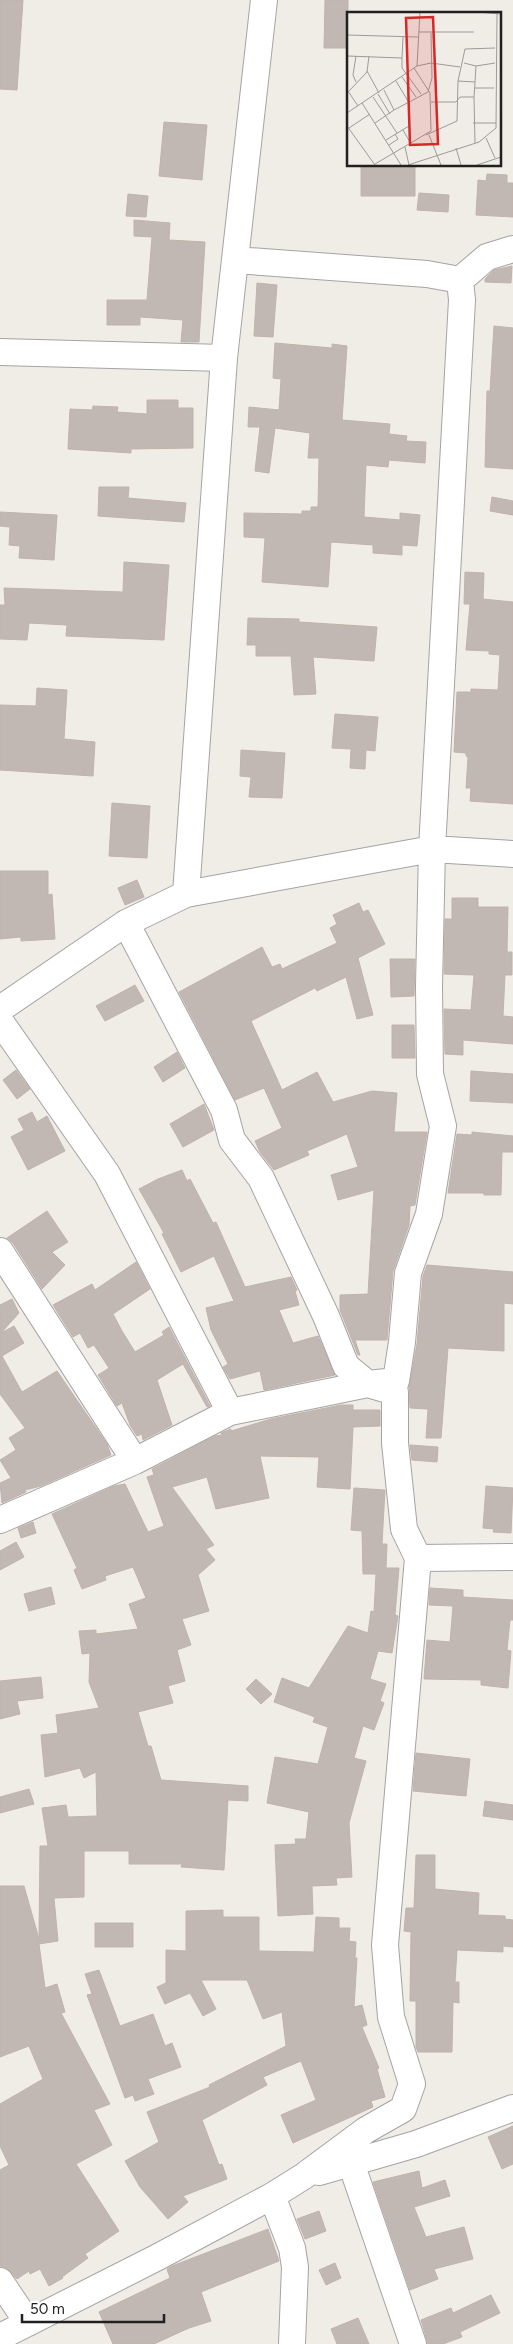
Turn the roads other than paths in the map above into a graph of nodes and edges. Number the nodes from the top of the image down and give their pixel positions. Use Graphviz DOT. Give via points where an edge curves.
graph roads {
  1 [pos="264,0"];
  2 [pos="513,249"];
  3 [pos="235,260"];
  4 [pos="460,280"];
  5 [pos="0,352"];
  6 [pos="224,358"];
  7 [pos="432,849"];
  8 [pos="513,854"];
  9 [pos="186,894"];
  10 [pos="126,924"];
  11 [pos="0,1010"];
  12 [pos="0,1021"];
  13 [pos="0,1251"];
  14 [pos="368,1384"];
  15 [pos="230,1412"];
  16 [pos="135,1461"];
  17 [pos="0,1520"];
  18 [pos="513,1557"];
  19 [pos="418,1558"];
  20 [pos="513,2108"];
  21 [pos="351,2163"];
  22 [pos="304,2176"];
  23 [pos="272,2196"];
  24 [pos="0,2281"];
  25 [pos="28,2323"];
  26 [pos="0,2336"];
  27 [pos="292,2344"];
  28 [pos="413,2344"];
  1 -- 3 [label="street"];
  2 -- 4 [label="street" via="487,257"];
  3 -- 4 [label="street" via="427,274"];
  3 -- 6 [label="street"];
  4 -- 7 [label="street" via="462,300"];
  5 -- 6 [label="street"];
  6 -- 9 [label="street"];
  7 -- 8 [label="street"];
  7 -- 9 [label="street"];
  7 -- 14 [label="street" via="430,1074 443,1126 429,1214 408,1274 396,1381"];
  9 -- 10 [label="street"];
  10 -- 11 [label="street"];
  10 -- 14 [label="street" via="224,1110 232,1140 261,1178 346,1366"];
  12 -- 15 [label="street" via="107,1174"];
  13 -- 16 [label="street"];
  14 -- 15 [label="street"];
  14 -- 19 [label="street" via="395,1392 404,1529"];
  15 -- 16 [label="street"];
  16 -- 17 [label="street"];
  18 -- 19 [label="street"];
  19 -- 22 [label="street" via="385,1944 391,2017 412,2084 403,2109 366,2130"];
  20 -- 21 [label="street" via="416,2144"];
  21 -- 22 [label="street"];
  21 -- 28 [label="street"];
  22 -- 23 [label="street"];
  23 -- 25 [label="street"];
  23 -- 27 [label="street" via="292,2248 295,2267"];
  24 -- 25 [label="street"];
  25 -- 26 [label="street"];
}
